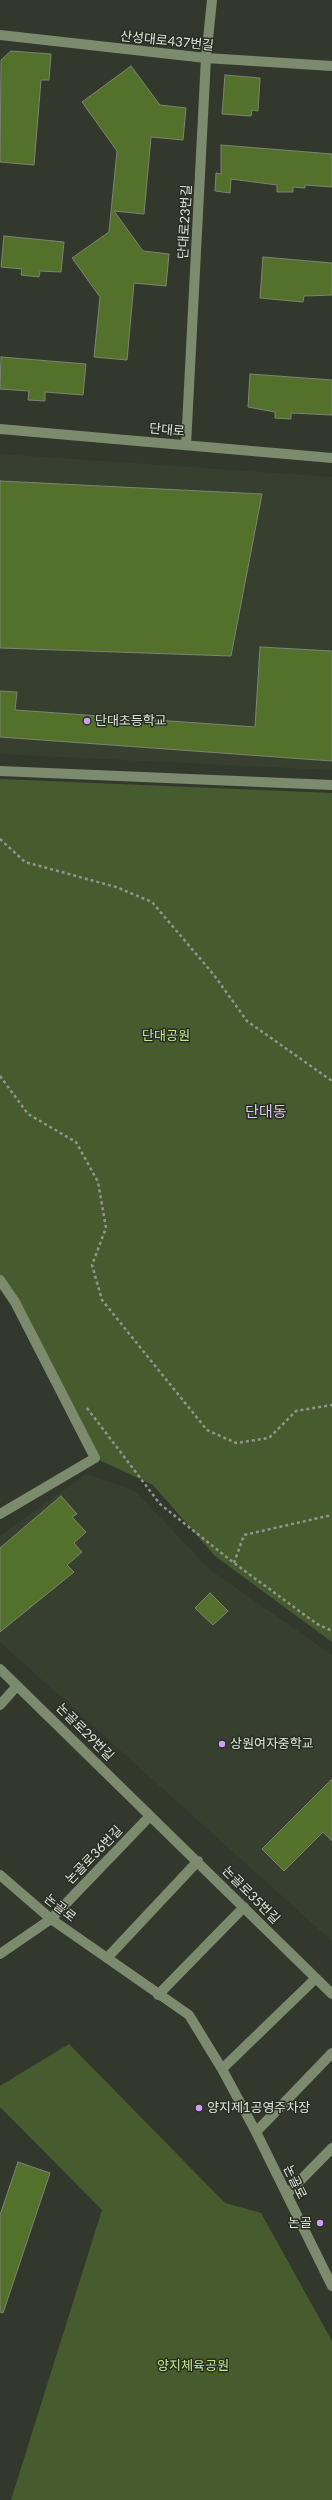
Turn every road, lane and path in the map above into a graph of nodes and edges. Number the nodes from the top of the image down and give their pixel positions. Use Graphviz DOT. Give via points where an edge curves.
graph roads {
  1 [pos="212,0"];
  2 [pos="0,35"];
  3 [pos="206,58"];
  4 [pos="332,66"];
  5 [pos="0,429"];
  6 [pos="186,445"];
  7 [pos="332,458"];
  8 [pos="0,771"];
  9 [pos="332,785"];
  10 [pos="0,839"];
  11 [pos="0,1076"];
  12 [pos="332,1081"];
  13 [pos="0,1280"];
  14 [pos="84,1404"];
  15 [pos="332,1405"];
  16 [pos="0,1514"];
  17 [pos="332,1515"];
  18 [pos="234,1563"];
  19 [pos="332,1631"];
  20 [pos="0,1669"];
  21 [pos="16,1687"];
  22 [pos="0,1704"];
  23 [pos="150,1816"];
  24 [pos="198,1861"];
  25 [pos="0,1875"];
  26 [pos="244,1907"];
  27 [pos="50,1919"];
  28 [pos="0,1954"];
  29 [pos="107,1958"];
  30 [pos="315,1979"];
  31 [pos="332,1994"];
  32 [pos="158,1995"];
  33 [pos="332,2053"];
  34 [pos="222,2069"];
  35 [pos="256,2132"];
  36 [pos="332,2148"];
  37 [pos="286,2194"];
  38 [pos="332,2286"];
  1 -- 3 [label="street, 단대로23번길"];
  2 -- 3 [label="street, 산성대로437번길"];
  3 -- 4 [label="street, 산성대로437번길"];
  3 -- 6 [label="street, 단대로23번길"];
  5 -- 6 [label="street, 단대로"];
  6 -- 7 [label="street, 단대로"];
  8 -- 9 [label="street"];
  10 -- 12 [label="path" via="25,862 116,887 152,902 214,975 247,1021"];
  11 -- 15 [label="path" via="28,1114 76,1142 98,1182 106,1228 92,1265 102,1300 207,1430 236,1443 269,1438 296,1411"];
  13 -- 16 [label="street" via="15,1302 95,1458"];
  14 -- 18 [label="path" via="160,1504"];
  17 -- 18 [label="path" via="244,1535"];
  18 -- 19 [label="path" via="317,1624"];
  20 -- 21 [label="street, 논골로29번길"];
  21 -- 22 [label="street"];
  21 -- 23 [label="street, 논골로29번길" via="48,1713"];
  23 -- 24 [label="street, 논골로35번길"];
  23 -- 27 [label="street, 논골로36번길"];
  24 -- 26 [label="street, 논골로35번길"];
  24 -- 29 [label="street"];
  25 -- 27 [label="street, 논골로"];
  26 -- 30 [label="street, 논골로35번길"];
  26 -- 32 [label="street"];
  27 -- 28 [label="street, 논골로36번길"];
  27 -- 29 [label="street, 논골로"];
  29 -- 32 [label="street, 논골로"];
  30 -- 31 [label="street, 논골로35번길"];
  30 -- 34 [label="street"];
  32 -- 34 [label="street, 논골로" via="189,2015"];
  33 -- 35 [label="street"];
  34 -- 35 [label="street, 논골로"];
  35 -- 37 [label="street, 논골로"];
  36 -- 37 [label="street"];
  37 -- 38 [label="street, 논골로"];
}
